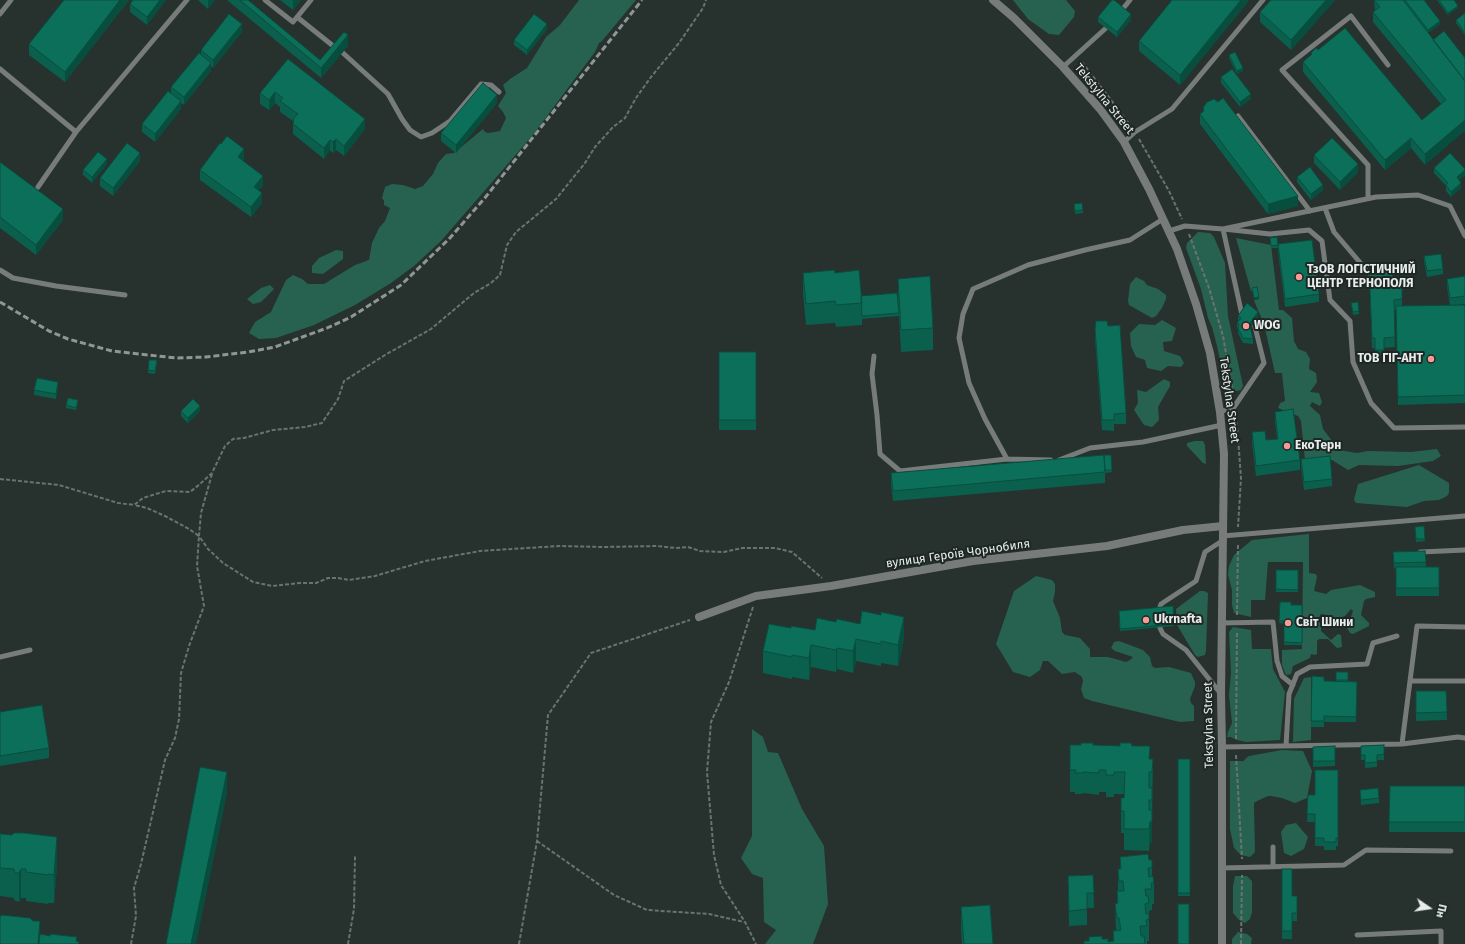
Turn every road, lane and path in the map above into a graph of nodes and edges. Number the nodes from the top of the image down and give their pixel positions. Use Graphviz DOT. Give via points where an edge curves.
graph roads {
  1 [pos="11,0"];
  2 [pos="187,0"];
  3 [pos="265,0"];
  4 [pos="311,0"];
  5 [pos="706,0"];
  6 [pos="993,0"];
  7 [pos="1130,0"];
  8 [pos="1263,0"];
  9 [pos="1121,11"];
  10 [pos="0,14"];
  11 [pos="297,17"];
  12 [pos="1106,28"];
  13 [pos="338,50"];
  14 [pos="342,53"];
  15 [pos="1388,65"];
  16 [pos="1063,67"];
  17 [pos="0,69"];
  18 [pos="499,92"];
  19 [pos="1238,116"];
  20 [pos="76,132"];
  21 [pos="1124,142"];
  22 [pos="38,187"];
  23 [pos="1368,198"];
  24 [pos="1325,208"];
  25 [pos="1310,211"];
  26 [pos="1164,220"];
  27 [pos="1223,229"];
  28 [pos="1169,231"];
  29 [pos="1465,236"];
  30 [pos="0,270"];
  31 [pos="1382,272"];
  32 [pos="125,295"];
  33 [pos="1242,315"];
  34 [pos="1254,323"];
  35 [pos="874,356"];
  36 [pos="1220,412"];
  37 [pos="1222,426"];
  38 [pos="1465,427"];
  39 [pos="1007,459"];
  40 [pos="212,473"];
  41 [pos="0,479"];
  42 [pos="134,505"];
  43 [pos="1465,516"];
  44 [pos="1222,526"];
  45 [pos="1238,534"];
  46 [pos="199,536"];
  47 [pos="1222,539"];
  48 [pos="1465,550"];
  49 [pos="1414,552"];
  50 [pos="831,586"];
  51 [pos="756,596"];
  52 [pos="1159,610"];
  53 [pos="699,617"];
  54 [pos="1237,622"];
  55 [pos="1221,623"];
  56 [pos="1465,626"];
  57 [pos="1160,628"];
  58 [pos="1397,636"];
  59 [pos="30,650"];
  60 [pos="0,657"];
  61 [pos="1410,681"];
  62 [pos="1465,682"];
  63 [pos="1293,685"];
  64 [pos="1221,694"];
  65 [pos="1465,738"];
  66 [pos="1402,744"];
  67 [pos="1236,746"];
  68 [pos="1286,746"];
  69 [pos="1222,747"];
  70 [pos="537,841"];
  71 [pos="1273,847"];
  72 [pos="1451,851"];
  73 [pos="355,856"];
  74 [pos="1273,866"];
  75 [pos="1242,867"];
  76 [pos="1222,868"];
  77 [pos="745,922"];
  78 [pos="1356,935"];
  79 [pos="131,944"];
  80 [pos="348,944"];
  81 [pos="519,944"];
  82 [pos="756,944"];
  83 [pos="1222,944"];
  84 [pos="1241,944"];
  85 [pos="1441,944"];
  1 -- 10 [label="lane"];
  2 -- 20 [label="lane"];
  3 -- 11 [label="lane" via="293,22"];
  4 -- 11 [label="lane"];
  5 -- 40 [label="path" via="680,43 651,77 625,118 595,147 556,199 516,232 507,245 500,275 431,329 344,381 338,398 322,423 233,439 225,446"];
  6 -- 16 [label="street, Tekstylna Street"];
  7 -- 9 [label="lane"];
  8 -- 21 [label="lane" via="1172,109 1135,132"];
  11 -- 13 [label="lane"];
  12 -- 16 [label="lane"];
  14 -- 18 [label="lane" via="388,94 410,130 421,137 450,121 481,84 491,85"];
  15 -- 23 [label="lane" via="1351,16 1282,70 1368,166"];
  16 -- 21 [label="street, Tekstylna Street" via="1100,109"];
  17 -- 20 [label="lane"];
  19 -- 25 [label="lane"];
  20 -- 22 [label="lane"];
  21 -- 26 [label="street, Tekstylna Street"];
  23 -- 24 [label="lane"];
  23 -- 29 [label="lane" via="1418,195 1450,206"];
  24 -- 25 [label="lane"];
  24 -- 31 [label="lane" via="1334,232 1369,272"];
  25 -- 27 [label="lane"];
  26 -- 28 [label="street, Tekstylna Street"];
  26 -- 39 [label="lane" via="1130,240 1028,266 973,289 962,314 959,338 969,383"];
  27 -- 28 [label="lane" via="1185,226"];
  27 -- 33 [label="lane"];
  27 -- 38 [label="lane" via="1270,234 1309,230 1322,241 1330,300 1350,321 1353,362 1371,403 1394,428"];
  28 -- 36 [label="street, Tekstylna Street" via="1196,304 1210,353"];
  30 -- 32 [label="lane" via="13,278"];
  34 -- 36 [label="lane" via="1264,363 1234,407"];
  35 -- 39 [label="lane" via="872,374 880,454 900,471"];
  36 -- 37 [label="street, Tekstylna Street"];
  37 -- 39 [label="lane" via="1143,442 1090,448 1059,460"];
  37 -- 44 [label="street, Tekstylna Street"];
  40 -- 42 [label="path" via="190,492 166,491 143,498"];
  40 -- 46 [label="path" via="201,513"];
  41 -- 42 [label="path" via="59,485 118,503"];
  42 -- 46 [label="path" via="165,516"];
  43 -- 45 [label="lane"];
  44 -- 47 [label="street, Tekstylna Street"];
  44 -- 50 [label="street, вулиця Героїв Чорнобиля" via="1183,530 1107,546 973,561"];
  45 -- 47 [label="lane"];
  45 -- 54 [label="path"];
  46 -- 50 [label="path" via="223,564 253,582 272,586 316,583 328,578 349,580 375,576 425,561 480,551 560,546 688,547 700,551 724,552 742,548 775,548 792,552"];
  46 -- 79 [label="path" via="197,566 204,606 181,673 179,719 175,738 165,760 134,888 136,916"];
  47 -- 52 [label="lane" via="1205,552 1196,581 1161,604"];
  47 -- 55 [label="street, Tekstylna Street"];
  48 -- 49 [label="lane"];
  50 -- 51 [label="street, вулиця Героїв Чорнобиля"];
  51 -- 53 [label="street, вулиця Героїв Чорнобиля"];
  51 -- 77 [label="path" via="729,682 711,722 707,772 714,855 721,885"];
  53 -- 70 [label="path" via="591,653 548,715"];
  54 -- 55 [label="lane"];
  54 -- 63 [label="lane" via="1273,622 1277,661 1282,676"];
  54 -- 67 [label="path"];
  55 -- 64 [label="street, Tekstylna Street"];
  56 -- 61 [label="lane" via="1417,626"];
  57 -- 64 [label="lane" via="1163,634 1186,650"];
  58 -- 63 [label="lane" via="1373,643 1367,664 1310,667 1297,674"];
  59 -- 60 [label="lane"];
  61 -- 62 [label="lane"];
  61 -- 66 [label="lane"];
  63 -- 68 [label="lane" via="1289,694"];
  64 -- 69 [label="street, Tekstylna Street"];
  65 -- 66 [label="lane"];
  66 -- 68 [label="lane"];
  67 -- 68 [label="lane"];
  67 -- 69 [label="lane"];
  67 -- 75 [label="path"];
  69 -- 76 [label="street, Tekstylna Street"];
  70 -- 77 [label="path" via="614,895 647,910 709,914"];
  70 -- 81 [label="path"];
  71 -- 74 [label="lane"];
  72 -- 74 [label="lane" via="1366,850 1344,865"];
  73 -- 80 [label="path" via="354,908"];
  74 -- 75 [label="lane"];
  75 -- 76 [label="lane"];
  75 -- 84 [label="path"];
  76 -- 83 [label="street, Tekstylna Street"];
  77 -- 82 [label="path"];
  78 -- 85 [label="lane" via="1441,931"];
}
